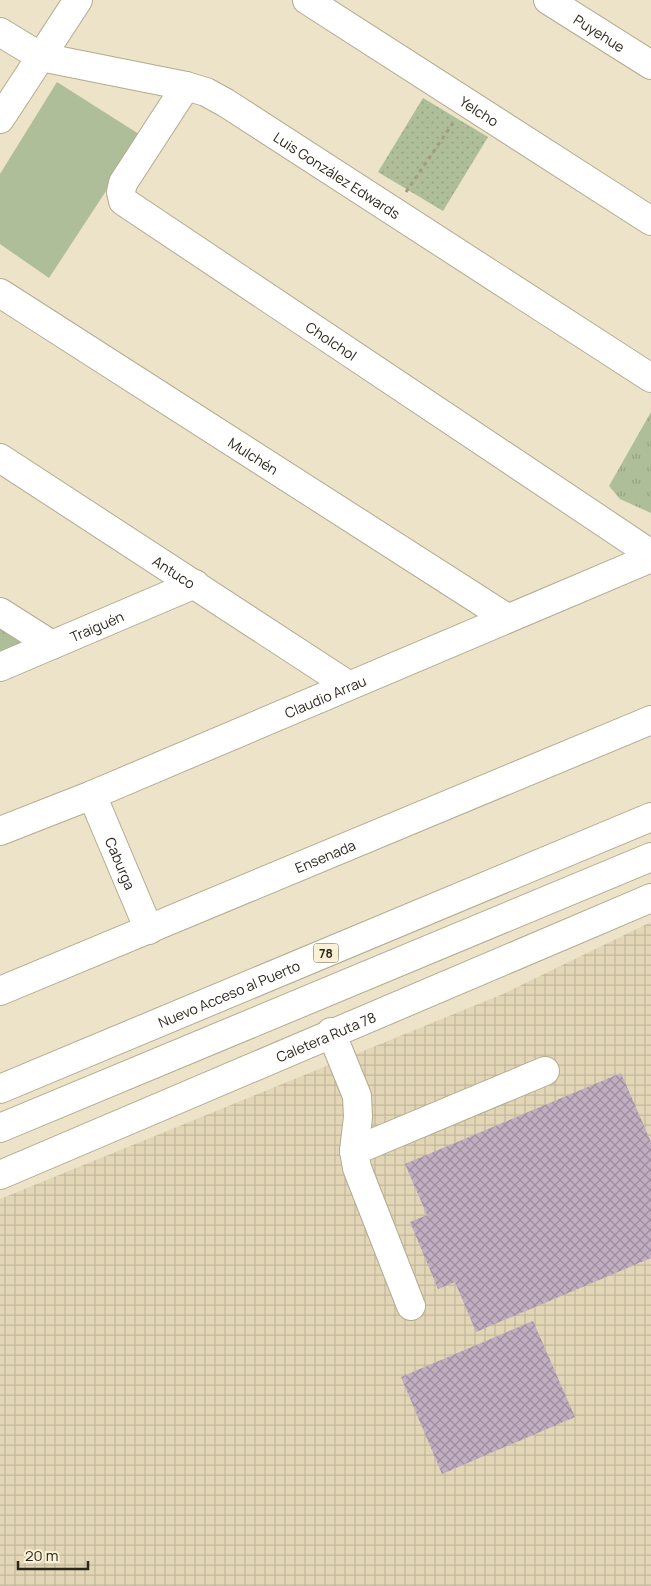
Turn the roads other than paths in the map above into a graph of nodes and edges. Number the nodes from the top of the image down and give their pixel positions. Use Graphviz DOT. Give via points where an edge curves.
graph roads {
  1 [pos="78,0"];
  2 [pos="307,0"];
  3 [pos="548,0"];
  4 [pos="0,32"];
  5 [pos="41,57"];
  6 [pos="651,65"];
  7 [pos="186,86"];
  8 [pos="0,119"];
  9 [pos="651,221"];
  10 [pos="0,293"];
  11 [pos="651,378"];
  12 [pos="0,458"];
  13 [pos="651,554"];
  14 [pos="651,558"];
  15 [pos="194,584"];
  16 [pos="0,612"];
  17 [pos="507,618"];
  18 [pos="52,645"];
  19 [pos="0,667"];
  20 [pos="348,685"];
  21 [pos="651,720"];
  22 [pos="92,795"];
  23 [pos="651,817"];
  24 [pos="0,831"];
  25 [pos="651,858"];
  26 [pos="651,898"];
  27 [pos="149,930"];
  28 [pos="0,991"];
  29 [pos="331,1032"];
  30 [pos="545,1071"];
  31 [pos="0,1089"];
  32 [pos="0,1128"];
  33 [pos="354,1151"];
  34 [pos="0,1175"];
  35 [pos="411,1306"];
  1 -- 5 [label="main road"];
  2 -- 9 [label="main road, Yelcho"];
  3 -- 6 [label="main road, Puyehue"];
  4 -- 5 [label="main road, Luis González Edwards"];
  5 -- 7 [label="main road, Luis González Edwards"];
  5 -- 8 [label="main road"];
  7 -- 11 [label="main road, Luis González Edwards" via="226,103"];
  7 -- 13 [label="main road, Cholchol" via="123,183 123,201"];
  10 -- 17 [label="main road, Mulchén"];
  12 -- 15 [label="main road, Antuco"];
  14 -- 17 [label="main road, Claudio Arrau"];
  15 -- 18 [label="main road, Traiguén"];
  15 -- 20 [label="main road, Antuco"];
  16 -- 18 [label="main road"];
  17 -- 20 [label="main road, Claudio Arrau"];
  18 -- 19 [label="main road, Traiguén"];
  20 -- 22 [label="main road, Claudio Arrau"];
  21 -- 27 [label="main road, Ensenada"];
  22 -- 24 [label="main road, Claudio Arrau"];
  22 -- 27 [label="main road, Caburga"];
  23 -- 31 [label="main road, Nuevo Acceso al Puerto / 78"];
  25 -- 32 [label="main road"];
  26 -- 29 [label="main road, Caletera Ruta 78"];
  27 -- 28 [label="main road, Ensenada"];
  29 -- 33 [label="main road" via="357,1096"];
  29 -- 34 [label="main road, Caletera Ruta 78"];
  30 -- 33 [label="main road"];
  33 -- 35 [label="main road" via="357,1168"];
}
